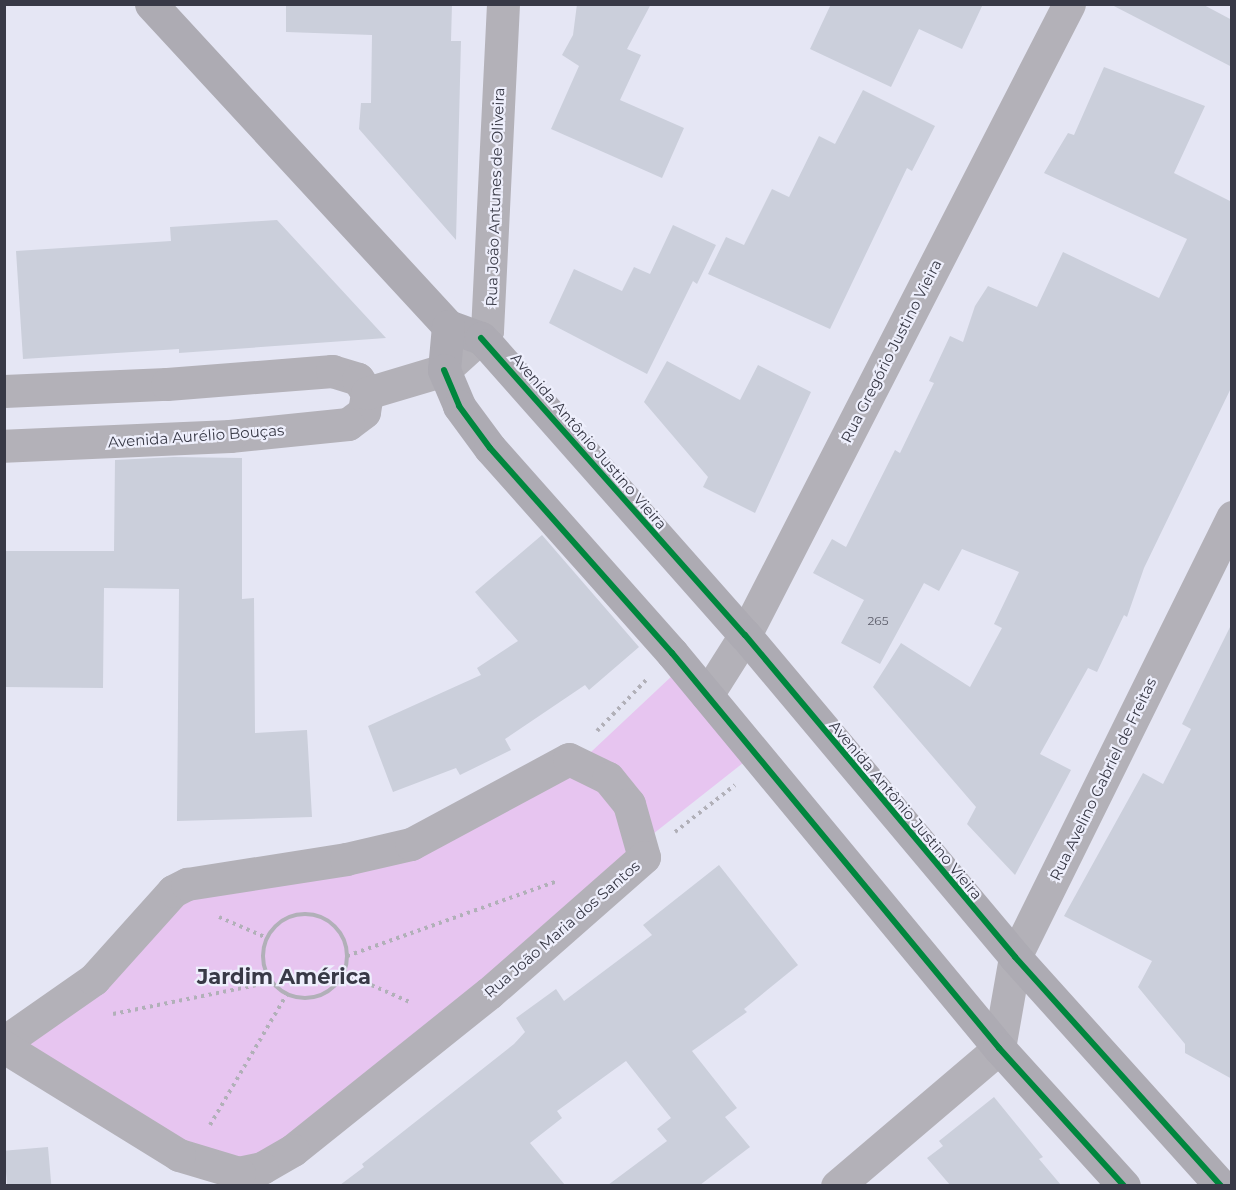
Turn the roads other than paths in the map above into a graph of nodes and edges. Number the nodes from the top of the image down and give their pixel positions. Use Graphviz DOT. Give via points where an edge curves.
graph roads {
  1 [pos="151,4"];
  2 [pos="503,4"];
  3 [pos="1069,4"];
  4 [pos="447,326"];
  5 [pos="481,338"];
  6 [pos="444,370"];
  7 [pos="4,391"];
  8 [pos="367,393"];
  9 [pos="4,446"];
  10 [pos="1232,517"];
  11 [pos="745,635"];
  12 [pos="707,695"];
  13 [pos="1015,957"];
  14 [pos="4,1042"];
  15 [pos="4,1047"];
  16 [pos="999,1048"];
  17 [pos="837,1185"];
  18 [pos="1124,1185"];
  19 [pos="1221,1185"];
  1 -- 4 [label="main road, Avenida Antônio Justino Vieira"];
  2 -- 5 [label="street, Rua João Antunes de Oliveira" via="491,307 487,331"];
  3 -- 11 [label="street, Rua Gregório Justino Vieira"];
  4 -- 5 [label="main road, Avenida Antônio Justino Vieira"];
  4 -- 6 [label="main road"];
  5 -- 6 [label="street"];
  5 -- 11 [label="main road, Avenida Antônio Justino Vieira"];
  6 -- 8 [label="street"];
  6 -- 12 [label="main road" via="459,406 490,448"];
  7 -- 8 [label="street" via="332,371 358,379"];
  8 -- 9 [label="street, Avenida Aurélio Bouças" via="364,412 348,424 230,436"];
  10 -- 13 [label="street, Rua Avelino Gabriel de Freitas"];
  11 -- 12 [label="street, Rua Gregório Justino Vieira"];
  11 -- 13 [label="main road, Avenida Antônio Justino Vieira"];
  12 -- 16 [label="main road"];
  13 -- 16 [label="street, Rua Avelino Gabriel de Freitas"];
  13 -- 19 [label="main road, Avenida Antônio Justino Vieira"];
  14 -- 15 [label="street, Rua João Maria dos Santos" via="94,980 173,891 206,878 346,859 411,844 569,759 608,778 629,804 644,857 489,993 293,1150 262,1168 239,1173 179,1155"];
  16 -- 17 [label="street"];
  16 -- 18 [label="main road"];
}
